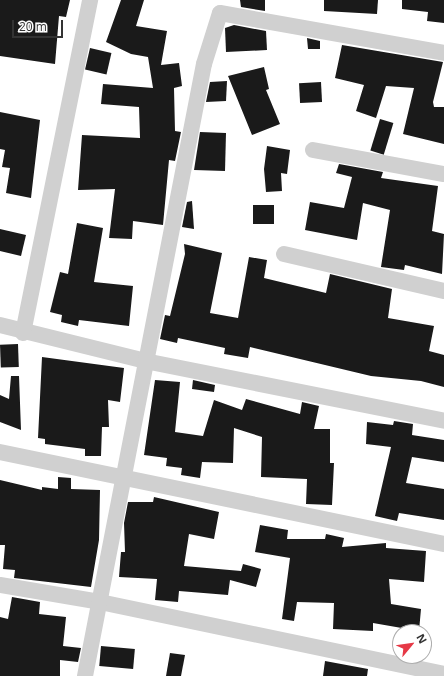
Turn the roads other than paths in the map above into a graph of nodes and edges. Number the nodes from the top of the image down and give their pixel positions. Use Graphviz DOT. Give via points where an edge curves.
graph roads {
  1 [pos="90,0"];
  2 [pos="221,6"];
  3 [pos="444,53"];
  4 [pos="312,150"];
  5 [pos="444,174"];
  6 [pos="284,254"];
  7 [pos="444,291"];
  8 [pos="0,325"];
  9 [pos="23,332"];
  10 [pos="145,361"];
  11 [pos="444,421"];
  12 [pos="0,452"];
  13 [pos="122,478"];
  14 [pos="444,544"];
  15 [pos="0,585"];
  16 [pos="100,602"];
  17 [pos="444,674"];
  18 [pos="85,676"];
  1 -- 9 [label="street"];
  2 -- 3 [label="street"];
  2 -- 10 [label="street" via="204,64"];
  4 -- 5 [label="street"];
  6 -- 7 [label="street"];
  8 -- 9 [label="street"];
  9 -- 10 [label="street"];
  10 -- 11 [label="street"];
  10 -- 13 [label="street"];
  12 -- 13 [label="street"];
  13 -- 14 [label="street"];
  13 -- 16 [label="street"];
  15 -- 16 [label="street"];
  16 -- 17 [label="street"];
  16 -- 18 [label="street"];
}
